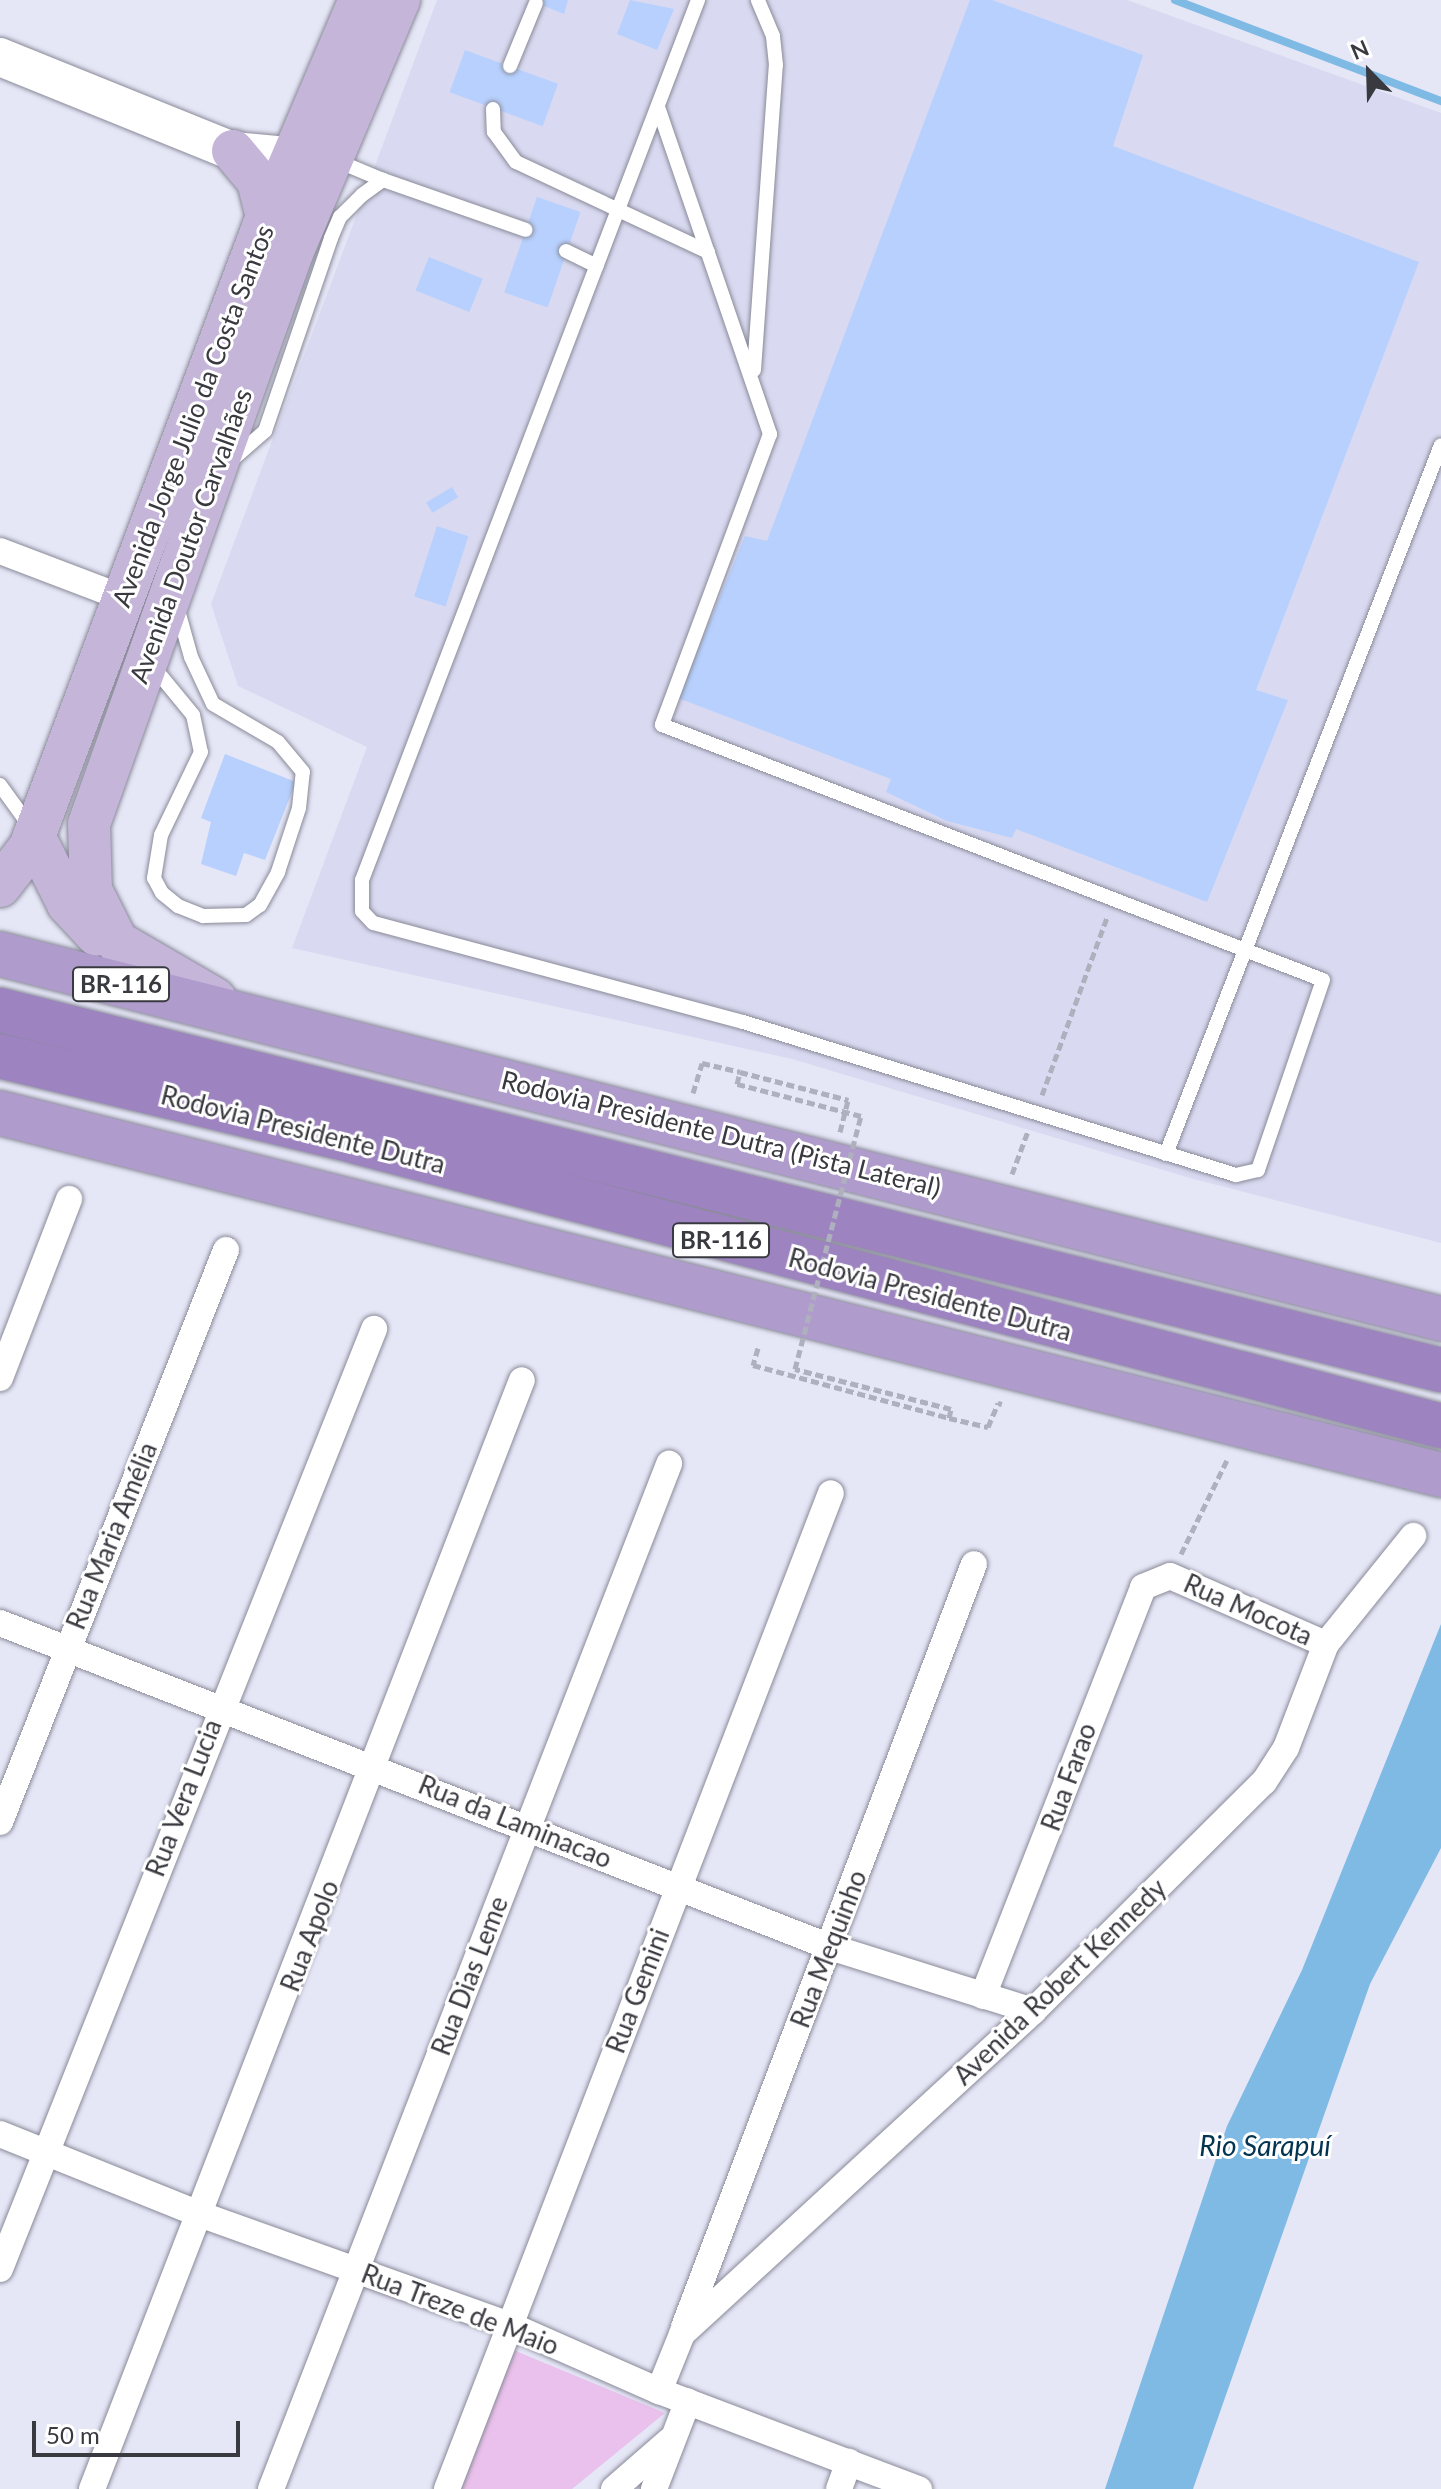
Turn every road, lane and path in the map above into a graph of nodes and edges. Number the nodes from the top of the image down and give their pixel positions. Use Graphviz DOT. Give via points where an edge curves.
graph roads {
  1 [pos="360,0"];
  2 [pos="399,0"];
  3 [pos="698,0"];
  4 [pos="758,0"];
  5 [pos="536,3"];
  6 [pos="0,57"];
  7 [pos="510,66"];
  8 [pos="658,107"];
  9 [pos="493,109"];
  10 [pos="233,151"];
  11 [pos="312,159"];
  12 [pos="383,180"];
  13 [pos="618,213"];
  14 [pos="267,217"];
  15 [pos="526,230"];
  16 [pos="566,251"];
  17 [pos="708,252"];
  18 [pos="597,266"];
  19 [pos="753,379"];
  20 [pos="1441,445"];
  21 [pos="216,472"];
  22 [pos="0,551"];
  23 [pos="172,589"];
  24 [pos="124,598"];
  25 [pos="146,657"];
  26 [pos="0,785"];
  27 [pos="34,836"];
  28 [pos="0,886"];
  29 [pos="1113,901"];
  30 [pos="117,942"];
  31 [pos="1244,952"];
  32 [pos="0,954"];
  33 [pos="0,1010"];
  34 [pos="243,1014"];
  35 [pos="0,1056"];
  36 [pos="740,1072"];
  37 [pos="678,1091"];
  38 [pos="692,1094"];
  39 [pos="707,1098"];
  40 [pos="0,1113"];
  41 [pos="1035,1114"];
  42 [pos="44,1124"];
  43 [pos="0,1127"];
  44 [pos="825,1128"];
  45 [pos="840,1132"];
  46 [pos="868,1140"];
  47 [pos="1166,1154"];
  48 [pos="997,1173"];
  49 [pos="69,1199"];
  50 [pos="226,1250"];
  51 [pos="1441,1319"];
  52 [pos="374,1329"];
  53 [pos="758,1348"];
  54 [pos="1441,1370"];
  55 [pos="0,1378"];
  56 [pos="522,1380"];
  57 [pos="949,1418"];
  58 [pos="1441,1426"];
  59 [pos="988,1427"];
  60 [pos="1227,1460"];
  61 [pos="669,1464"];
  62 [pos="1441,1475"];
  63 [pos="831,1493"];
  64 [pos="1413,1536"];
  65 [pos="974,1564"];
  66 [pos="1170,1576"];
  67 [pos="0,1623"];
  68 [pos="1326,1644"];
  69 [pos="67,1651"];
  70 [pos="218,1710"];
  71 [pos="375,1767"];
  72 [pos="0,1822"];
  73 [pos="528,1826"];
  74 [pos="678,1889"];
  75 [pos="830,1947"];
  76 [pos="983,1996"];
  77 [pos="1033,2011"];
  78 [pos="0,2134"];
  79 [pos="48,2153"];
  80 [pos="202,2215"];
  81 [pos="0,2269"];
  82 [pos="356,2270"];
  83 [pos="507,2324"];
  84 [pos="682,2334"];
  85 [pos="659,2391"];
  86 [pos="688,2401"];
  87 [pos="670,2440"];
  88 [pos="849,2462"];
  89 [pos="92,2489"];
  90 [pos="271,2489"];
  91 [pos="447,2489"];
  92 [pos="614,2489"];
  93 [pos="654,2489"];
  94 [pos="839,2489"];
  95 [pos="919,2489"];
  1 -- 11 [label="main road, Avenida Jorge Julio da Costa Santos"];
  2 -- 11 [label="main road, Avenida Doutor Carvalhães"];
  3 -- 8 [label="lane"];
  4 -- 19 [label="lane" via="773,36 776,65"];
  5 -- 7 [label="lane"];
  6 -- 10 [label="main road"];
  8 -- 13 [label="lane"];
  8 -- 17 [label="lane"];
  9 -- 13 [label="lane" via="494,132 510,159"];
  10 -- 11 [label="main road"];
  10 -- 14 [label="main road" via="258,181"];
  11 -- 12 [label="lane"];
  11 -- 14 [label="main road, Avenida Jorge Julio da Costa Santos"];
  11 -- 21 [label="main road, Avenida Doutor Carvalhães" via="292,253"];
  12 -- 15 [label="lane"];
  12 -- 21 [label="lane" via="340,217 265,431 247,452"];
  13 -- 17 [label="lane"];
  13 -- 18 [label="lane"];
  14 -- 24 [label="main road, Avenida Jorge Julio da Costa Santos"];
  16 -- 18 [label="lane"];
  17 -- 19 [label="lane"];
  18 -- 41 [label="lane" via="362,880 362,911 373,923 743,1022"];
  19 -- 29 [label="lane" via="769,446 662,725"];
  20 -- 31 [label="lane"];
  21 -- 23 [label="main road, Avenida Doutor Carvalhães"];
  22 -- 24 [label="street"];
  23 -- 25 [label="main road, Avenida Doutor Carvalhães"];
  23 -- 25 [label="lane" via="191,657 213,704 278,742 303,772 299,808 278,872 260,905 246,915 203,916 178,906 154,878 161,835 201,752 193,715"];
  24 -- 27 [label="main road, Avenida Jorge Julio da Costa Santos"];
  25 -- 30 [label="main road, Avenida Doutor Carvalhães" via="87,840 91,890"];
  26 -- 27 [label="lane" via="16,801"];
  27 -- 28 [label="main road" via="24,861"];
  27 -- 30 [label="main road" via="76,916 101,937"];
  29 -- 31 [label="lane"];
  29 -- 41 [label="path"];
  30 -- 34 [label="main road, Avenida Doutor Carvalhães" via="141,961"];
  31 -- 47 [label="lane"];
  31 -- 47 [label="lane" via="1323,980 1262,1161 1258,1170 1236,1175"];
  32 -- 34 [label="highway, Rodovia Presidente Dutra (Pista Lateral) / BR-116"];
  33 -- 54 [label="highway, Rodovia Presidente Dutra / BR-116"];
  34 -- 51 [label="highway, Rodovia Presidente Dutra (Pista Lateral) / BR-116"];
  35 -- 58 [label="highway, Rodovia Presidente Dutra / BR-116" via="357,1142"];
  36 -- 38 [label="path" via="702,1063"];
  36 -- 45 [label="path, bridge" via="848,1100"];
  36 -- 57 [label="path, bridge" via="737,1084 861,1116 795,1369 951,1409"];
  37 -- 38 [label="path"];
  38 -- 39 [label="path"];
  40 -- 42 [label="highway, BR-116"];
  41 -- 47 [label="lane"];
  41 -- 48 [label="path" via="1011,1176"];
  42 -- 43 [label="main road"];
  42 -- 62 [label="highway, BR-116"];
  44 -- 45 [label="path"];
  45 -- 46 [label="path"];
  49 -- 55 [label="street"];
  50 -- 69 [label="street, Rua Maria Amélia"];
  52 -- 70 [label="street, Rua Vera Lucia"];
  53 -- 57 [label="path" via="753,1365"];
  56 -- 71 [label="street, Rua Apolo"];
  57 -- 59 [label="path"];
  60 -- 66 [label="path"];
  61 -- 73 [label="street, Rua Dias Leme"];
  63 -- 74 [label="street, Rua Gemini"];
  64 -- 68 [label="street, Avenida Robert Kennedy"];
  65 -- 75 [label="street, Rua Mequinho"];
  66 -- 68 [label="street, Rua Mocota"];
  66 -- 76 [label="street, Rua Farao" via="1155,1579 1135,1600"];
  67 -- 69 [label="street, Rua da Laminacao"];
  68 -- 77 [label="street, Avenida Robert Kennedy" via="1286,1748 1264,1782"];
  69 -- 70 [label="street, Rua da Laminacao"];
  69 -- 72 [label="street, Rua Maria Amélia"];
  70 -- 71 [label="street, Rua da Laminacao"];
  70 -- 79 [label="street, Rua Vera Lucia"];
  71 -- 73 [label="street, Rua da Laminacao"];
  71 -- 80 [label="street, Rua Apolo"];
  73 -- 74 [label="street, Rua da Laminacao"];
  73 -- 82 [label="street, Rua Dias Leme"];
  74 -- 75 [label="street, Rua da Laminacao"];
  74 -- 83 [label="street, Rua Gemini"];
  75 -- 76 [label="street, Rua da Laminacao"];
  75 -- 84 [label="street, Rua Mequinho"];
  76 -- 77 [label="street, Rua da Laminacao"];
  77 -- 84 [label="street, Avenida Robert Kennedy"];
  78 -- 79 [label="street, Rua Treze de Maio"];
  79 -- 80 [label="street, Rua Treze de Maio"];
  79 -- 81 [label="street, Rua Vera Lucia"];
  80 -- 82 [label="street, Rua Treze de Maio"];
  80 -- 89 [label="street, Rua Apolo"];
  82 -- 83 [label="street, Rua Treze de Maio"];
  82 -- 90 [label="street, Rua Dias Leme"];
  83 -- 85 [label="street, Rua Treze de Maio"];
  83 -- 91 [label="street, Rua Gemini"];
  84 -- 85 [label="street, Avenida Robert Kennedy"];
  85 -- 86 [label="street, Rua Treze de Maio"];
  86 -- 87 [label="street"];
  86 -- 88 [label="street, Rua Treze de Maio"];
  87 -- 92 [label="street"];
  87 -- 93 [label="street"];
  88 -- 94 [label="street"];
  88 -- 95 [label="street, Rua Treze de Maio"];
}
